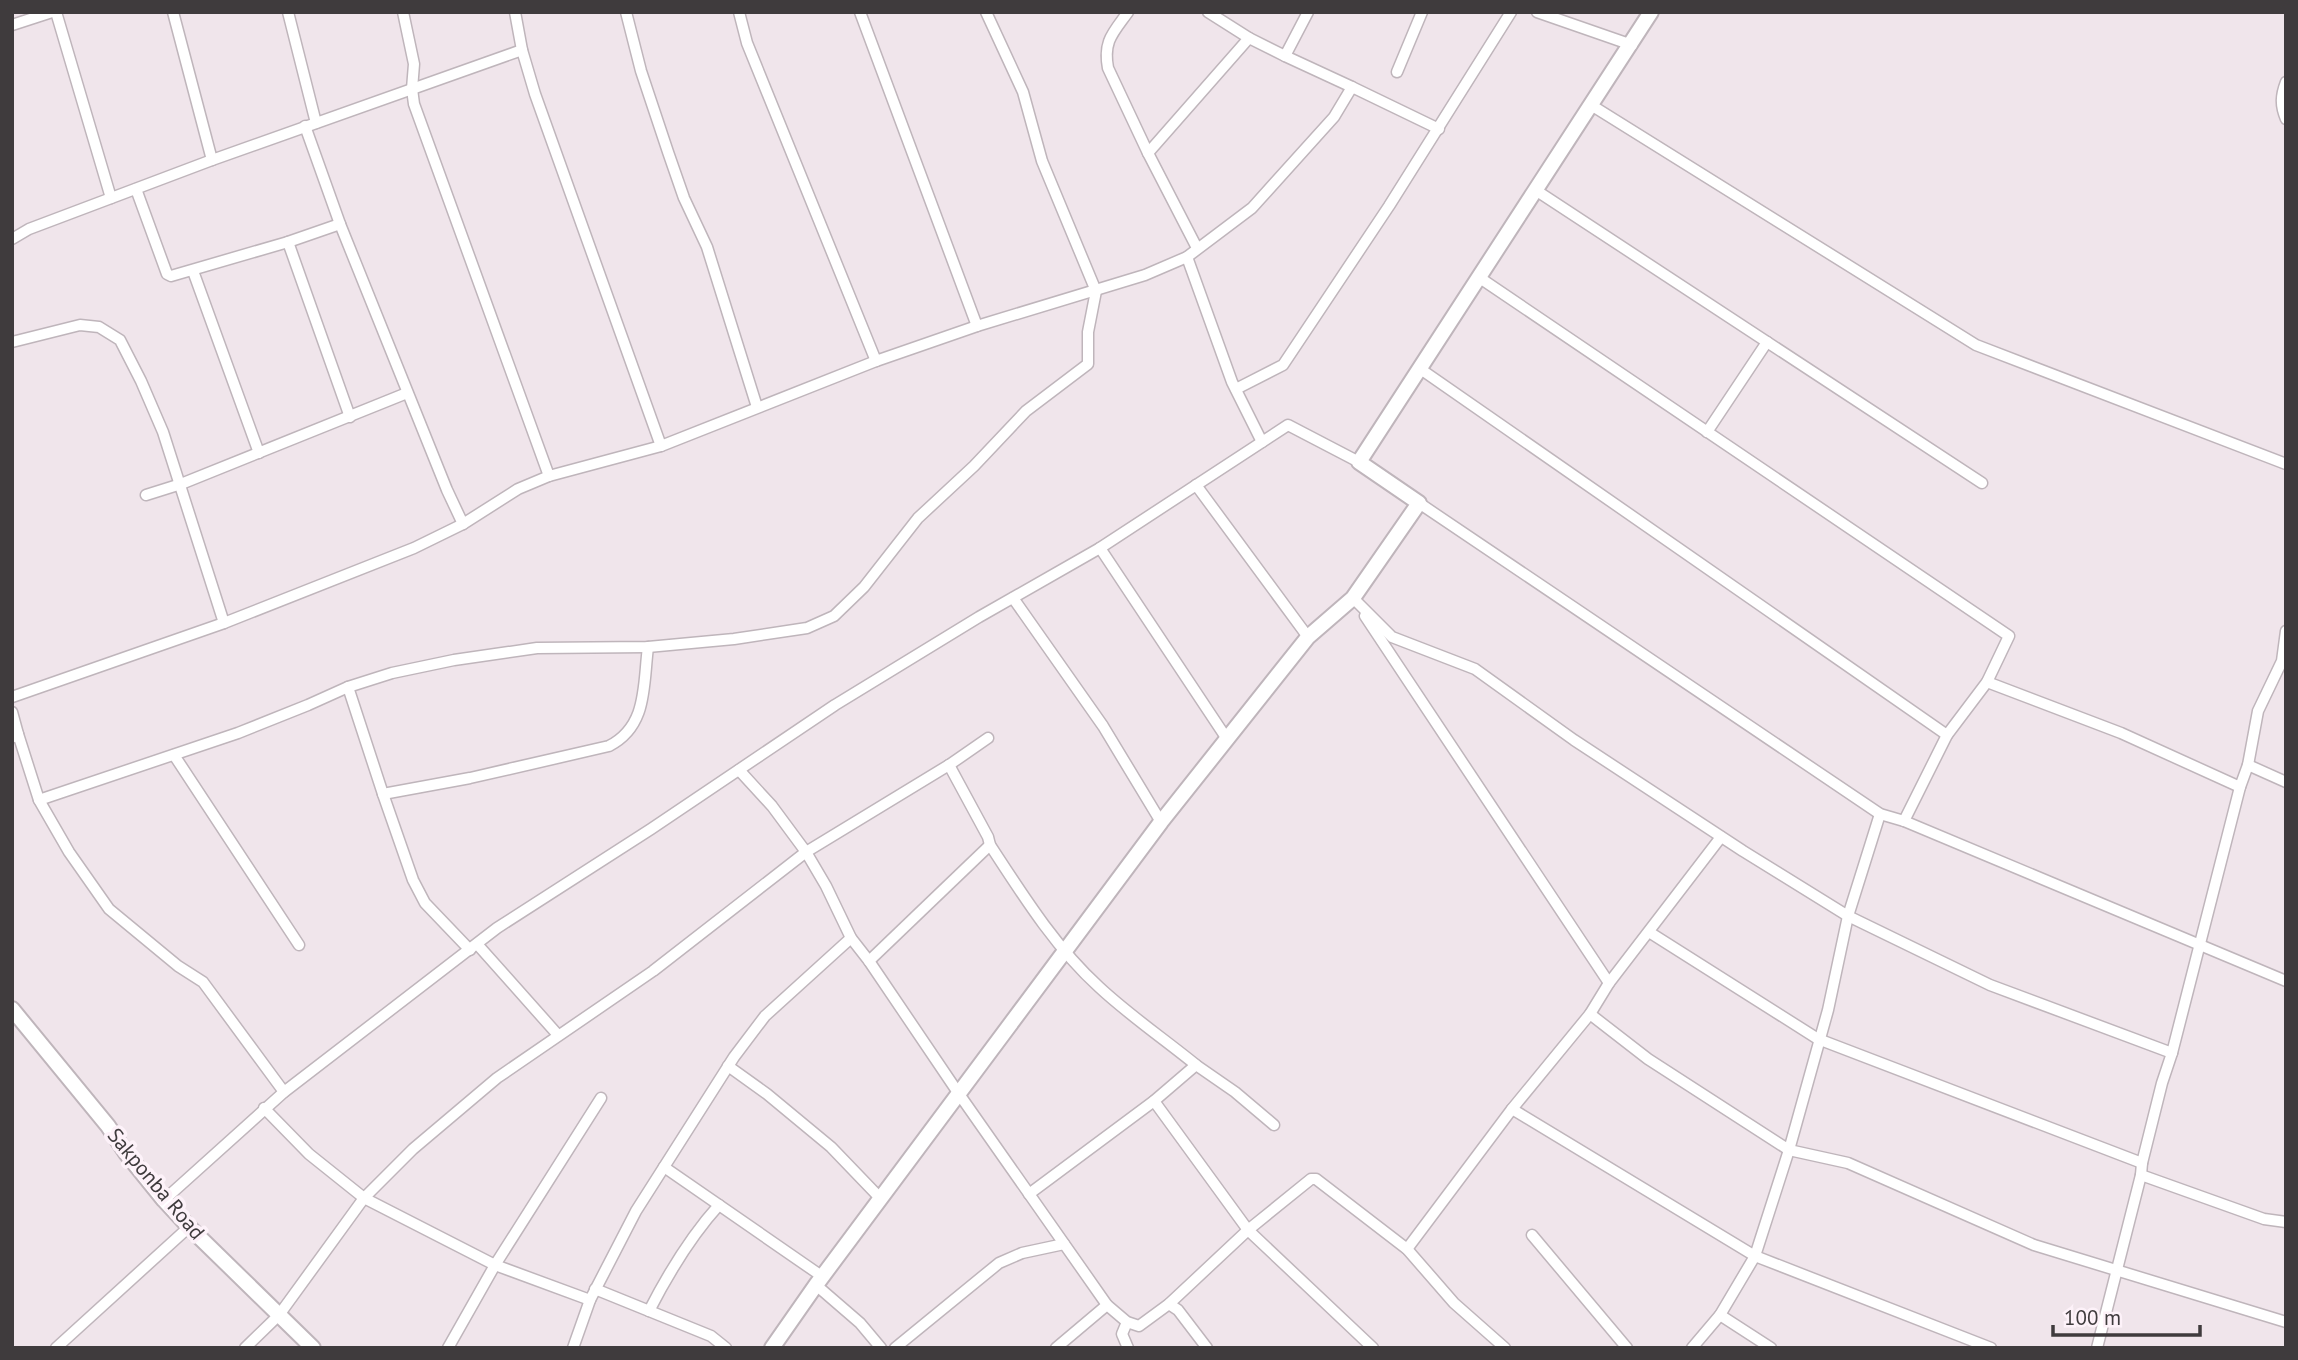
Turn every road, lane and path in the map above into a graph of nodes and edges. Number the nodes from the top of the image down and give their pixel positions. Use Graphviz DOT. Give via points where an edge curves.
graph roads {
  1 [pos="54,12"];
  2 [pos="173,12"];
  3 [pos="288,12"];
  4 [pos="403,12"];
  5 [pos="515,12"];
  6 [pos="626,12"];
  7 [pos="739,12"];
  8 [pos="860,12"];
  9 [pos="986,12"];
  10 [pos="1128,12"];
  11 [pos="1208,12"];
  12 [pos="1308,12"];
  13 [pos="1422,12"];
  14 [pos="1511,12"];
  15 [pos="1537,12"];
  16 [pos="1651,12"];
  17 [pos="12,25"];
  18 [pos="1249,38"];
  19 [pos="1632,45"];
  20 [pos="522,50"];
  21 [pos="1285,56"];
  22 [pos="1397,72"];
  23 [pos="2286,82"];
  24 [pos="1352,87"];
  25 [pos="412,89"];
  26 [pos="1591,105"];
  27 [pos="2286,119"];
  28 [pos="310,124"];
  29 [pos="1439,129"];
  30 [pos="1148,153"];
  31 [pos="212,160"];
  32 [pos="136,188"];
  33 [pos="1537,191"];
  34 [pos="111,198"];
  35 [pos="340,224"];
  36 [pos="12,239"];
  37 [pos="288,242"];
  38 [pos="1197,248"];
  39 [pos="1187,257"];
  40 [pos="193,271"];
  41 [pos="1480,278"];
  42 [pos="1096,291"];
  43 [pos="977,326"];
  44 [pos="12,342"];
  45 [pos="1767,342"];
  46 [pos="876,361"];
  47 [pos="1419,368"];
  48 [pos="1236,389"];
  49 [pos="407,393"];
  50 [pos="757,407"];
  51 [pos="350,417"];
  52 [pos="1707,432"];
  53 [pos="1262,442"];
  54 [pos="661,446"];
  55 [pos="259,453"];
  56 [pos="1359,462"];
  57 [pos="2286,464"];
  58 [pos="549,476"];
  59 [pos="1982,483"];
  60 [pos="181,484"];
  61 [pos="1196,485"];
  62 [pos="146,495"];
  63 [pos="1419,503"];
  64 [pos="463,524"];
  65 [pos="1100,548"];
  66 [pos="1013,598"];
  67 [pos="1353,598"];
  68 [pos="225,623"];
  69 [pos="2286,631"];
  70 [pos="1308,637"];
  71 [pos="648,647"];
  72 [pos="2284,662"];
  73 [pos="1987,682"];
  74 [pos="348,687"];
  75 [pos="12,697"];
  76 [pos="12,712"];
  77 [pos="15,736"];
  78 [pos="1947,736"];
  79 [pos="988,738"];
  80 [pos="1227,739"];
  81 [pos="174,755"];
  82 [pos="949,765"];
  83 [pos="2248,765"];
  84 [pos="739,770"];
  85 [pos="2286,782"];
  86 [pos="2240,788"];
  87 [pos="383,794"];
  88 [pos="38,800"];
  89 [pos="1880,814"];
  90 [pos="1903,821"];
  91 [pos="1161,822"];
  92 [pos="1721,837"];
  93 [pos="990,845"];
  94 [pos="806,852"];
  95 [pos="1848,916"];
  96 [pos="1649,932"];
  97 [pos="851,938"];
  98 [pos="299,945"];
  99 [pos="2200,946"];
  100 [pos="474,947"];
  101 [pos="1064,950"];
  102 [pos="869,961"];
  103 [pos="2286,981"];
  104 [pos="1609,983"];
  105 [pos="12,1009"];
  106 [pos="1590,1014"];
  107 [pos="558,1035"];
  108 [pos="1818,1039"];
  109 [pos="2172,1053"];
  110 [pos="1196,1065"];
  111 [pos="728,1066"];
  112 [pos="284,1091"];
  113 [pos="959,1094"];
  114 [pos="601,1098"];
  115 [pos="1154,1101"];
  116 [pos="264,1108"];
  117 [pos="1513,1109"];
  118 [pos="1274,1125"];
  119 [pos="1789,1150"];
  120 [pos="2142,1163"];
  121 [pos="664,1167"];
  122 [pos="2141,1175"];
  123 [pos="1029,1194"];
  124 [pos="364,1199"];
  125 [pos="881,1199"];
  126 [pos="164,1200"];
  127 [pos="719,1205"];
  128 [pos="2286,1222"];
  129 [pos="188,1227"];
  130 [pos="1248,1230"];
  131 [pos="1532,1235"];
  132 [pos="1064,1244"];
  133 [pos="1407,1249"];
  134 [pos="1755,1256"];
  135 [pos="495,1265"];
  136 [pos="2118,1269"];
  137 [pos="819,1281"];
  138 [pos="595,1289"];
  139 [pos="590,1300"];
  140 [pos="1169,1304"];
  141 [pos="1107,1305"];
  142 [pos="649,1311"];
  143 [pos="279,1315"];
  144 [pos="1720,1315"];
  145 [pos="1127,1322"];
  146 [pos="2286,1322"];
  147 [pos="57,1348"];
  148 [pos="245,1348"];
  149 [pos="313,1348"];
  150 [pos="448,1348"];
  151 [pos="573,1348"];
  152 [pos="726,1348"];
  153 [pos="772,1348"];
  154 [pos="881,1348"];
  155 [pos="895,1348"];
  156 [pos="1056,1348"];
  157 [pos="1128,1348"];
  158 [pos="1207,1348"];
  159 [pos="1373,1348"];
  160 [pos="1505,1348"];
  161 [pos="1627,1348"];
  162 [pos="1692,1348"];
  163 [pos="1771,1348"];
  164 [pos="1991,1348"];
  165 [pos="2097,1348"];
  1 -- 17 [label="street"];
  1 -- 34 [label="street"];
  2 -- 31 [label="street"];
  3 -- 28 [label="street"];
  4 -- 25 [label="street" via="414,64"];
  5 -- 20 [label="street"];
  6 -- 50 [label="street" via="641,71 684,198 707,247"];
  7 -- 46 [label="street" via="747,43"];
  8 -- 43 [label="street"];
  9 -- 42 [label="street" via="1023,92 1042,161"];
  10 -- 30 [label="street" via="1108,40 1105,53"];
  11 -- 18 [label="street"];
  12 -- 21 [label="street"];
  13 -- 22 [label="street"];
  14 -- 29 [label="street"];
  15 -- 19 [label="street"];
  16 -- 19 [label="street"];
  18 -- 21 [label="street"];
  18 -- 30 [label="street"];
  19 -- 26 [label="street"];
  20 -- 25 [label="street"];
  20 -- 54 [label="street"];
  21 -- 24 [label="street"];
  23 -- 27 [label="street" via="2282,108"];
  24 -- 29 [label="street"];
  24 -- 38 [label="street" via="1334,117 1252,208"];
  25 -- 28 [label="street"];
  25 -- 58 [label="street"];
  26 -- 33 [label="street"];
  26 -- 57 [label="street" via="1976,345"];
  28 -- 31 [label="street"];
  28 -- 35 [label="street"];
  29 -- 48 [label="street" via="1283,365"];
  30 -- 38 [label="street"];
  31 -- 32 [label="street"];
  32 -- 34 [label="street"];
  32 -- 40 [label="street" via="167,274"];
  33 -- 41 [label="street"];
  33 -- 45 [label="street"];
  34 -- 36 [label="street"];
  35 -- 37 [label="street"];
  35 -- 49 [label="street"];
  37 -- 40 [label="street"];
  37 -- 51 [label="street"];
  38 -- 39 [label="street"];
  39 -- 42 [label="street"];
  39 -- 48 [label="street"];
  40 -- 55 [label="street"];
  41 -- 47 [label="street"];
  41 -- 52 [label="street"];
  42 -- 43 [label="street"];
  42 -- 71 [label="street" via="1088,364 1026,411 918,518 835,616 807,628"];
  43 -- 46 [label="street"];
  44 -- 60 [label="street" via="80,325 99,327 120,340 147,394"];
  45 -- 52 [label="street"];
  45 -- 59 [label="street"];
  46 -- 50 [label="street"];
  47 -- 56 [label="street"];
  47 -- 78 [label="street"];
  48 -- 53 [label="street"];
  49 -- 51 [label="street"];
  49 -- 64 [label="street"];
  50 -- 54 [label="street"];
  51 -- 55 [label="street"];
  52 -- 73 [label="street" via="2009,636"];
  53 -- 56 [label="street" via="1288,425"];
  53 -- 61 [label="street"];
  54 -- 58 [label="street"];
  55 -- 60 [label="street"];
  56 -- 63 [label="street"];
  58 -- 64 [label="street" via="518,489"];
  60 -- 62 [label="street"];
  60 -- 68 [label="street"];
  61 -- 65 [label="street"];
  61 -- 70 [label="street"];
  63 -- 67 [label="street"];
  63 -- 89 [label="street"];
  64 -- 68 [label="street"];
  65 -- 66 [label="street"];
  65 -- 80 [label="street"];
  66 -- 84 [label="street" via="835,705"];
  66 -- 91 [label="street" via="1103,726"];
  67 -- 70 [label="street"];
  67 -- 92 [label="street" via="1392,637 1475,669"];
  67 -- 104 [label="street"];
  68 -- 75 [label="street"];
  69 -- 72 [label="street"];
  70 -- 80 [label="street"];
  71 -- 74 [label="street" via="537,648 454,660"];
  71 -- 87 [label="street" via="639,716 618,742"];
  72 -- 83 [label="street" via="2258,711"];
  73 -- 78 [label="street"];
  73 -- 86 [label="street" via="2121,733"];
  74 -- 81 [label="street"];
  74 -- 87 [label="street"];
  76 -- 77 [label="street"];
  77 -- 88 [label="street"];
  78 -- 90 [label="street"];
  79 -- 82 [label="street"];
  80 -- 91 [label="street"];
  81 -- 88 [label="street"];
  81 -- 98 [label="street"];
  82 -- 93 [label="street"];
  82 -- 94 [label="street"];
  83 -- 85 [label="street"];
  83 -- 86 [label="street"];
  84 -- 94 [label="street"];
  84 -- 100 [label="street"];
  86 -- 99 [label="street"];
  87 -- 100 [label="street" via="425,903"];
  88 -- 112 [label="street" via="109,909 203,982"];
  89 -- 90 [label="street"];
  89 -- 95 [label="street"];
  90 -- 99 [label="street"];
  91 -- 101 [label="street"];
  92 -- 95 [label="street"];
  92 -- 96 [label="street"];
  93 -- 101 [label="street"];
  93 -- 102 [label="street"];
  94 -- 97 [label="street"];
  94 -- 107 [label="street" via="653,971"];
  95 -- 108 [label="street"];
  95 -- 109 [label="street" via="1990,985"];
  96 -- 104 [label="street"];
  96 -- 108 [label="street"];
  97 -- 102 [label="street"];
  97 -- 111 [label="street" via="765,1016"];
  99 -- 103 [label="street"];
  99 -- 109 [label="street"];
  100 -- 107 [label="street"];
  100 -- 112 [label="street"];
  101 -- 110 [label="street" via="1098,986"];
  101 -- 113 [label="street"];
  102 -- 113 [label="street"];
  104 -- 106 [label="street"];
  105 -- 126 [label="street, Sakponba Road"];
  106 -- 117 [label="street"];
  106 -- 119 [label="street" via="1648,1059"];
  107 -- 124 [label="street" via="496,1078 413,1149"];
  108 -- 119 [label="street"];
  108 -- 120 [label="street"];
  109 -- 120 [label="street"];
  110 -- 115 [label="street"];
  110 -- 118 [label="street"];
  111 -- 121 [label="street"];
  111 -- 125 [label="street" via="831,1147"];
  112 -- 116 [label="street"];
  113 -- 123 [label="street"];
  113 -- 125 [label="street"];
  114 -- 135 [label="street"];
  115 -- 123 [label="street"];
  115 -- 130 [label="street"];
  116 -- 124 [label="street" via="309,1154"];
  116 -- 126 [label="street"];
  117 -- 133 [label="street"];
  117 -- 134 [label="street"];
  119 -- 134 [label="street"];
  119 -- 136 [label="street" via="1848,1163 2034,1245"];
  120 -- 122 [label="street"];
  121 -- 127 [label="street"];
  121 -- 138 [label="street"];
  122 -- 128 [label="street" via="2264,1219"];
  122 -- 136 [label="street"];
  123 -- 132 [label="street"];
  124 -- 135 [label="street"];
  124 -- 143 [label="street"];
  125 -- 137 [label="street"];
  126 -- 129 [label="street, Sakponba Road"];
  127 -- 137 [label="street"];
  127 -- 142 [label="street" via="671,1268"];
  129 -- 143 [label="street, Sakponba Road"];
  129 -- 147 [label="street"];
  130 -- 133 [label="street" via="1305,1182 1316,1179"];
  130 -- 140 [label="street"];
  130 -- 159 [label="street"];
  131 -- 161 [label="street"];
  132 -- 141 [label="street"];
  132 -- 155 [label="street" via="999,1263"];
  133 -- 160 [label="street" via="1454,1303"];
  134 -- 144 [label="street"];
  134 -- 164 [label="street"];
  135 -- 139 [label="street"];
  135 -- 150 [label="street"];
  136 -- 146 [label="street"];
  136 -- 165 [label="street"];
  137 -- 153 [label="street"];
  137 -- 154 [label="street"];
  138 -- 139 [label="street"];
  138 -- 142 [label="street"];
  139 -- 151 [label="street"];
  140 -- 145 [label="street" via="1139,1326"];
  140 -- 158 [label="street"];
  141 -- 145 [label="street"];
  141 -- 156 [label="street"];
  142 -- 152 [label="street" via="711,1336"];
  143 -- 148 [label="street"];
  143 -- 149 [label="street, Sakponba Road"];
  144 -- 162 [label="street"];
  144 -- 163 [label="street"];
  145 -- 157 [label="street" via="1122,1334"];
}
